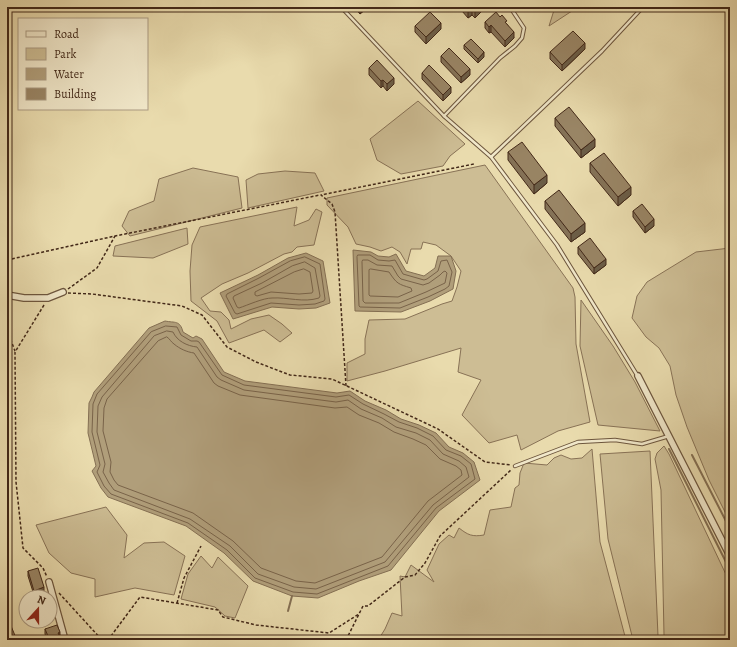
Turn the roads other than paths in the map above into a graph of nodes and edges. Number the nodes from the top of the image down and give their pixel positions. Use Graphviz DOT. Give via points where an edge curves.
graph roads {
  1 [pos="341,7"];
  2 [pos="510,7"];
  3 [pos="644,7"];
  4 [pos="444,116"];
  5 [pos="491,157"];
  6 [pos="63,292"];
  7 [pos="7,295"];
  8 [pos="638,376"];
  9 [pos="669,436"];
  10 [pos="515,466"];
  11 [pos="730,556"];
  12 [pos="49,582"];
  13 [pos="65,640"];
  1 -- 4 [label="lane"];
  2 -- 4 [label="lane" via="524,28 522,38"];
  3 -- 5 [label="lane" via="602,51"];
  4 -- 5 [label="lane"];
  5 -- 8 [label="lane" via="556,245"];
  6 -- 7 [label="street" via="48,298"];
  8 -- 9 [label="street"];
  9 -- 10 [label="lane" via="642,444 615,440 578,442"];
  9 -- 11 [label="street"];
  12 -- 13 [label="street"];
}
